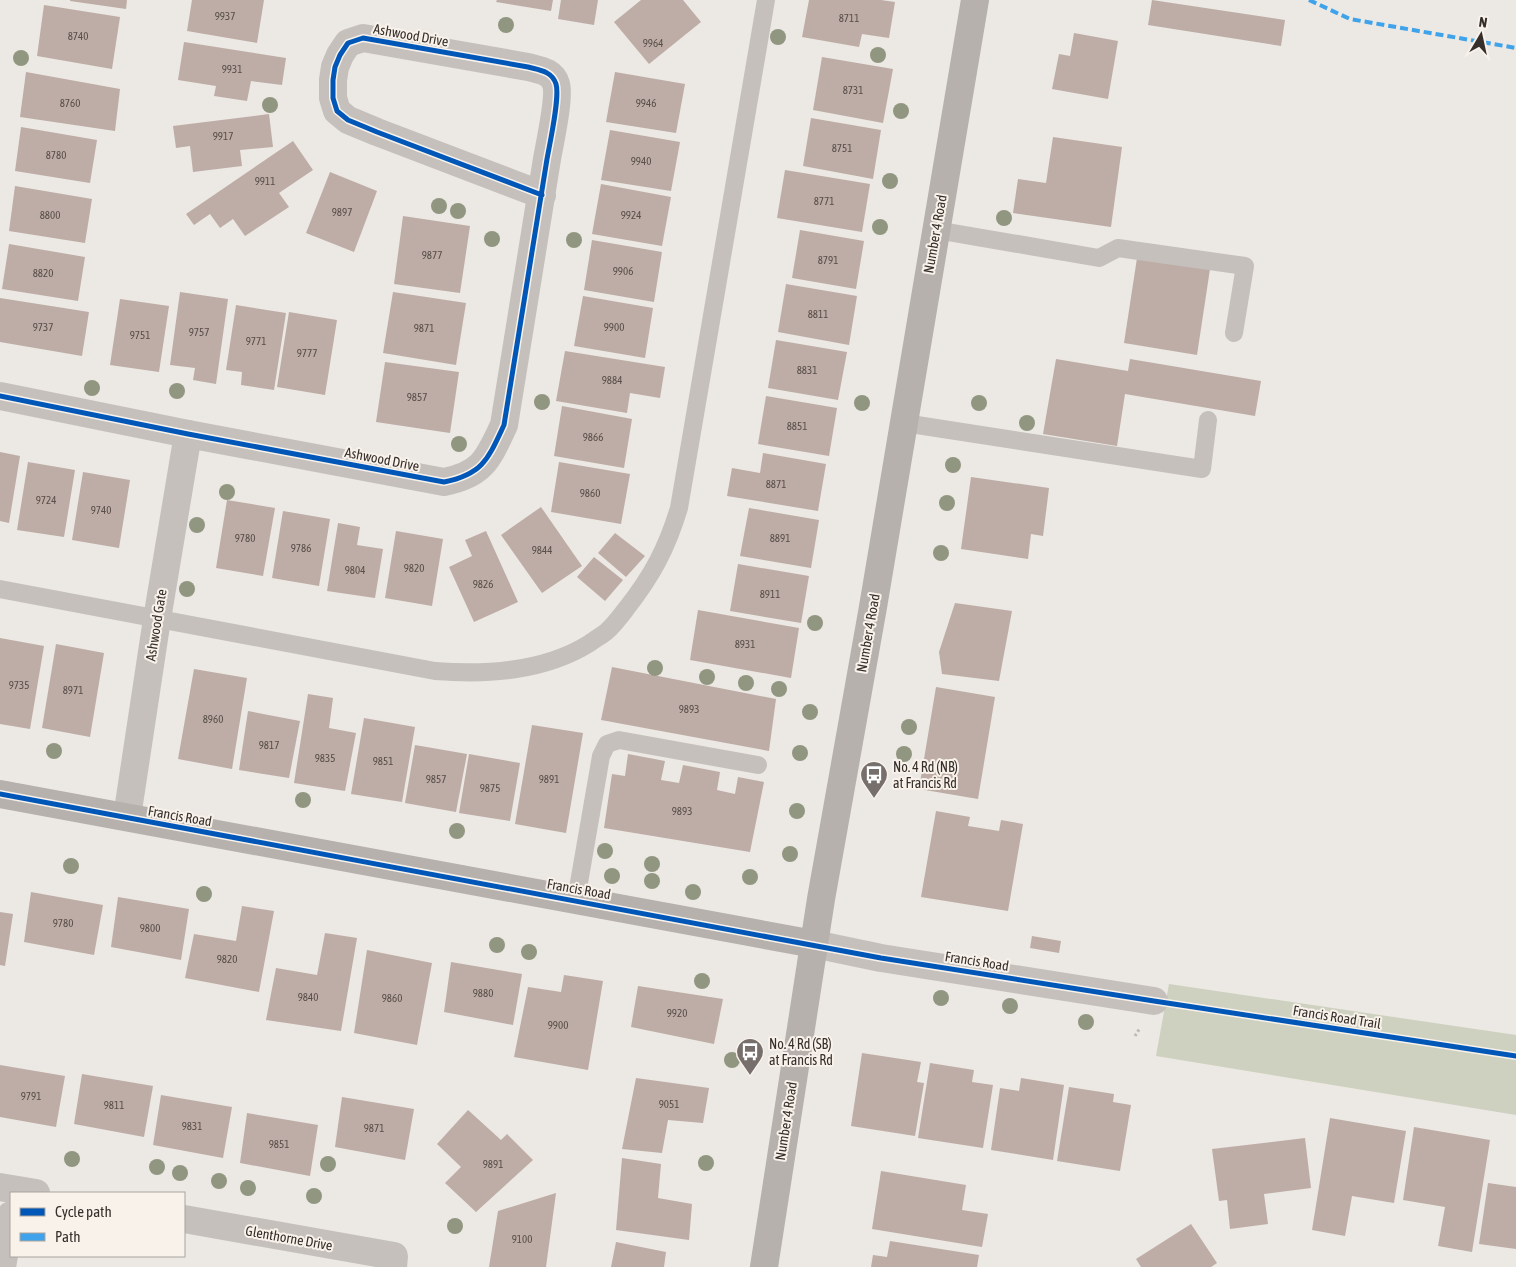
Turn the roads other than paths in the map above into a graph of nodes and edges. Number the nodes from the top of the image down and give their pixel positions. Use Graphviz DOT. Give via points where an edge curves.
graph roads {
  1 [pos="766,0"];
  2 [pos="975,0"];
  3 [pos="542,195"];
  4 [pos="936,230"];
  5 [pos="1234,333"];
  6 [pos="0,396"];
  7 [pos="1208,420"];
  8 [pos="904,422"];
  9 [pos="188,434"];
  10 [pos="0,588"];
  11 [pos="157,619"];
  12 [pos="758,764"];
  13 [pos="0,794"];
  14 [pos="127,817"];
  15 [pos="576,900"];
  16 [pos="814,944"];
  17 [pos="1154,1001"];
  18 [pos="185,1219"];
  19 [pos="10,1226"];
  20 [pos="394,1262"];
  21 [pos="2,1267"];
  22 [pos="764,1267"];
  1 -- 11 [label="lane" via="684,486 656,567 606,633 553,661 509,670 468,673 435,671"];
  2 -- 4 [label="main road, Number 4 Road"];
  3 -- 3 [label="street, Ashwood Drive" via="557,92 556,82 551,76 528,67 383,41 363,38 348,43 334,74 336,111 348,120 377,132"];
  3 -- 9 [label="street, Ashwood Drive" via="504,425 479,468 461,478 444,482"];
  4 -- 5 [label="lane" via="1099,258 1118,248 1245,266"];
  4 -- 8 [label="main road, Number 4 Road"];
  6 -- 9 [label="street, Ashwood Drive"];
  7 -- 8 [label="lane" via="1202,469"];
  8 -- 16 [label="main road, Number 4 Road"];
  9 -- 11 [label="street, Ashwood Gate"];
  10 -- 11 [label="lane"];
  11 -- 14 [label="street, Ashwood Gate"];
  12 -- 15 [label="lane" via="619,740 607,744 601,756"];
  13 -- 14 [label="main road, Francis Road"];
  14 -- 15 [label="main road, Francis Road"];
  15 -- 16 [label="main road, Francis Road"];
  16 -- 17 [label="street, Francis Road" via="881,958"];
  16 -- 22 [label="main road, Number 4 Road"];
  18 -- 20 [label="street, Glenthorne Drive"];
  19 -- 21 [label="street"];
}
